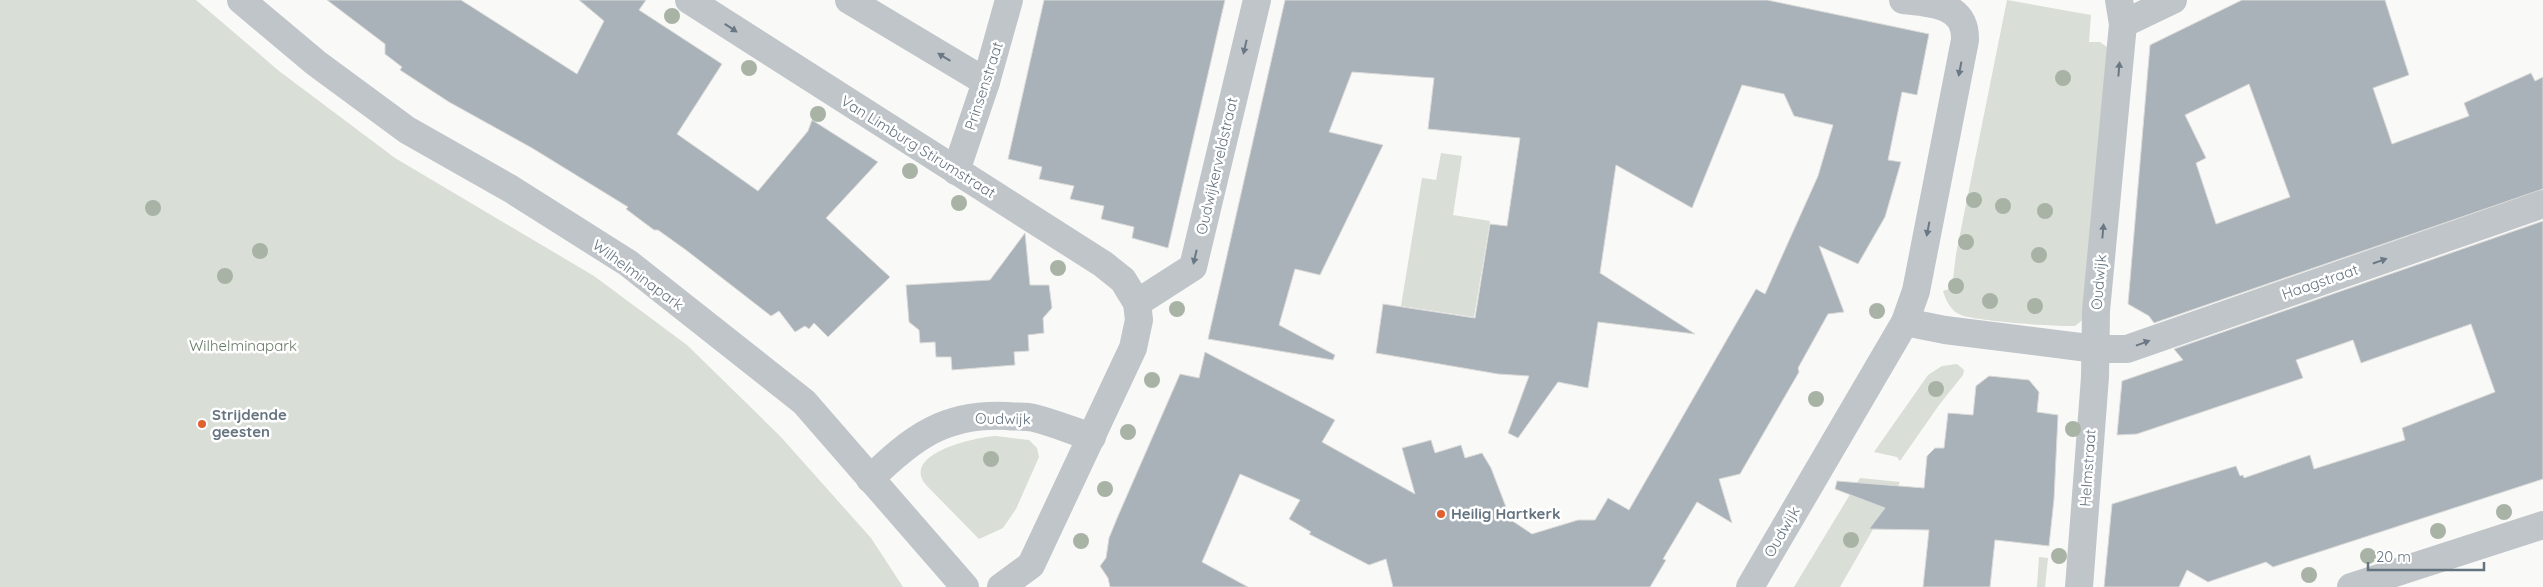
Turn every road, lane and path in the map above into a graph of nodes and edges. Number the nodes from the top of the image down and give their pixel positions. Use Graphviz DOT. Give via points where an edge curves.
graph roads {
  1 [pos="241,0"];
  2 [pos="690,0"];
  3 [pos="849,0"];
  4 [pos="1009,0"];
  5 [pos="1257,0"];
  6 [pos="1903,0"];
  7 [pos="2173,0"];
  8 [pos="2121,12"];
  9 [pos="986,82"];
  10 [pos="956,171"];
  11 [pos="2543,204"];
  12 [pos="1137,303"];
  13 [pos="1905,322"];
  14 [pos="2096,349"];
  15 [pos="1092,437"];
  16 [pos="870,479"];
  17 [pos="2543,525"];
  18 [pos="965,587"];
  19 [pos="1001,587"];
  20 [pos="1750,587"];
  21 [pos="2079,587"];
  22 [pos="2351,587"];
  1 -- 16 [label="street, Wilhelminapark" via="316,63 407,130 510,189 628,263 804,402"];
  2 -- 10 [label="street, Van Limburg Stirumstraat, one-way"];
  9 -- 3 [label="street, one-way"];
  4 -- 9 [label="street, Prinsenstraat"];
  5 -- 12 [label="street, Oudwijkerveldstraat, one-way" via="1193,267"];
  6 -- 13 [label="street, Oudwijk, one-way" via="1947,8 1963,21 1965,40 1916,291"];
  7 -- 8 [label="street"];
  14 -- 8 [label="street, Oudwijk, one-way" via="2096,311"];
  9 -- 10 [label="street, Prinsenstraat"];
  10 -- 12 [label="street, Van Limburg Stirumstraat" via="1103,264 1123,280"];
  14 -- 11 [label="street, Haagstraat, one-way" via="2127,349"];
  12 -- 15 [label="street" via="1139,320 1133,348"];
  13 -- 14 [label="street"];
  13 -- 20 [label="street, Oudwijk"];
  14 -- 21 [label="street, Helmstraat"];
  15 -- 16 [label="street, Oudwijk" via="1032,418 988,415 954,420 897,452"];
  15 -- 19 [label="street" via="1031,565"];
  16 -- 18 [label="street, Wilhelminapark"];
  17 -- 22 [label="street"];
}
